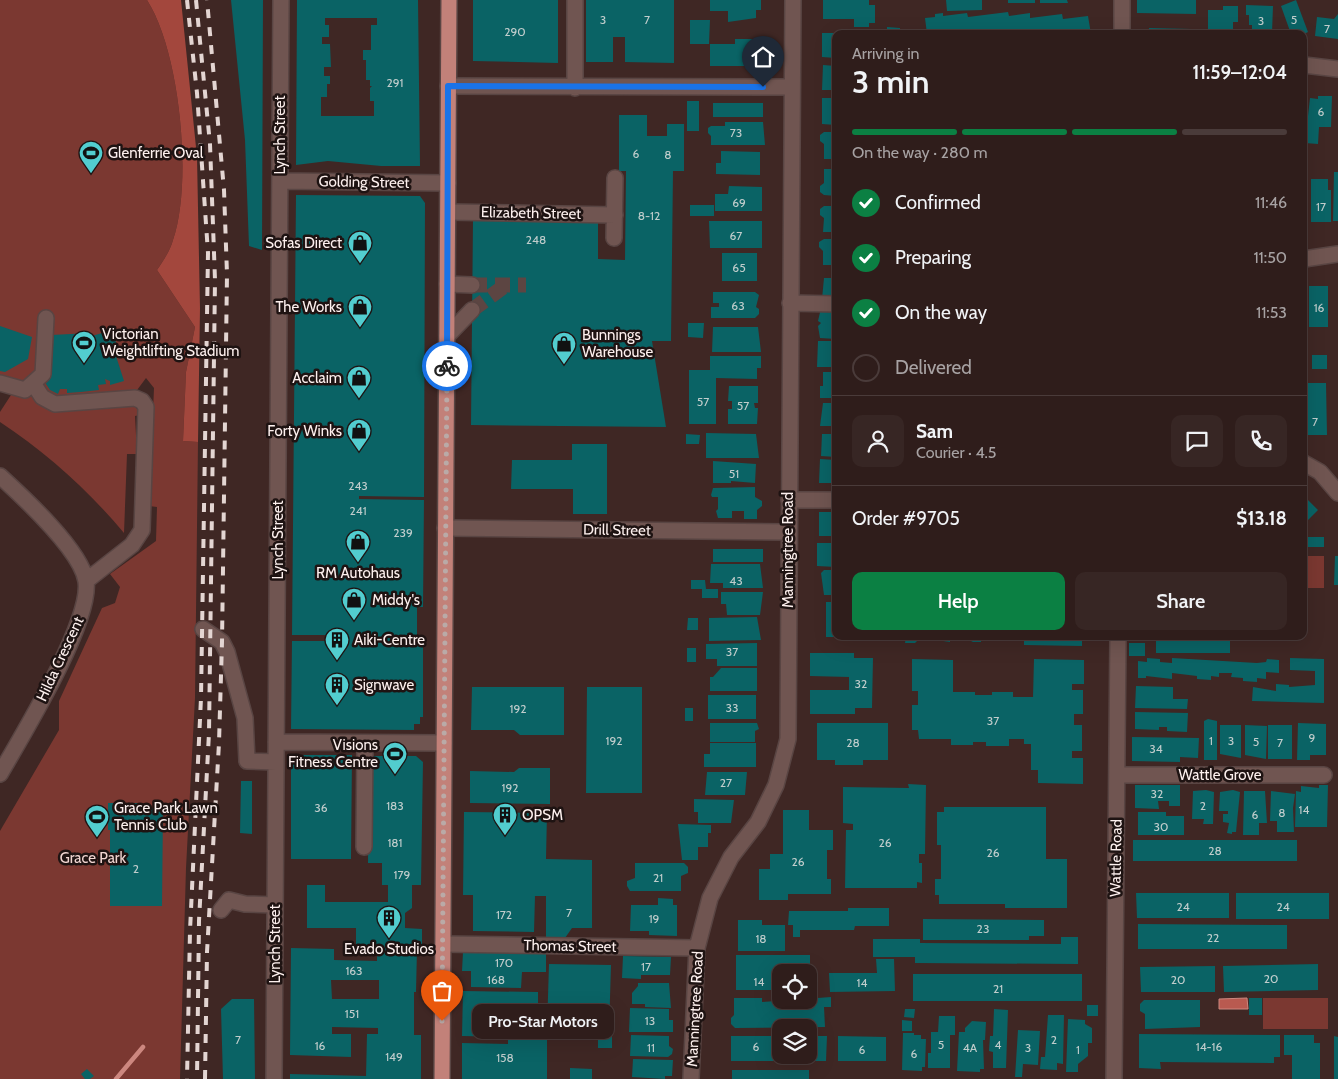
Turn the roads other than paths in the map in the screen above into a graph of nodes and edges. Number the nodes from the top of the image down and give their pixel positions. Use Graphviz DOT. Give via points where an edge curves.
graph roads {
  1 [pos="281,0"];
  2 [pos="449,0"];
  3 [pos="575,0"];
  4 [pos="793,0"];
  5 [pos="1122,0"];
  6 [pos="1122,30"];
  7 [pos="1307,65"];
  8 [pos="1338,69"];
  9 [pos="448,86"];
  10 [pos="792,87"];
  11 [pos="575,88"];
  12 [pos="615,178"];
  13 [pos="280,181"];
  14 [pos="448,183"];
  15 [pos="448,212"];
  16 [pos="615,214"];
  17 [pos="614,238"];
  18 [pos="1338,254"];
  19 [pos="1307,259"];
  20 [pos="447,284"];
  21 [pos="472,285"];
  22 [pos="790,303"];
  23 [pos="832,304"];
  24 [pos="472,310"];
  25 [pos="46,318"];
  26 [pos="447,336"];
  27 [pos="0,383"];
  28 [pos="34,383"];
  29 [pos="1307,465"];
  30 [pos="0,476"];
  31 [pos="1338,493"];
  32 [pos="788,500"];
  33 [pos="832,500"];
  34 [pos="445,528"];
  35 [pos="788,532"];
  36 [pos="86,581"];
  37 [pos="203,629"];
  38 [pos="1118,640"];
  39 [pos="276,742"];
  40 [pos="365,743"];
  41 [pos="444,743"];
  42 [pos="276,762"];
  43 [pos="0,774"];
  44 [pos="1117,775"];
  45 [pos="1324,775"];
  46 [pos="364,847"];
  47 [pos="275,904"];
  48 [pos="222,910"];
  49 [pos="443,944"];
  50 [pos="698,948"];
  51 [pos="274,1079"];
  52 [pos="442,1079"];
  53 [pos="691,1079"];
  54 [pos="1114,1079"];
  1 -- 13 [label="street, Lynch Street"];
  2 -- 9 [label="main road"];
  3 -- 11 [label="street"];
  4 -- 10 [label="street, Manningtree Road"];
  5 -- 6 [label="street"];
  7 -- 8 [label="street"];
  9 -- 11 [label="street"];
  9 -- 14 [label="main road"];
  10 -- 11 [label="street"];
  10 -- 22 [label="street, Manningtree Road"];
  12 -- 16 [label="street"];
  13 -- 14 [label="street, Golding Street"];
  13 -- 39 [label="street, Lynch Street"];
  14 -- 15 [label="main road"];
  15 -- 16 [label="street, Elizabeth Street"];
  15 -- 20 [label="main road"];
  16 -- 17 [label="street"];
  18 -- 19 [label="street"];
  20 -- 21 [label="street"];
  20 -- 26 [label="main road"];
  22 -- 23 [label="street"];
  22 -- 32 [label="street, Manningtree Road"];
  24 -- 26 [label="street"];
  25 -- 28 [label="street" via="43,374"];
  26 -- 34 [label="main road"];
  27 -- 28 [label="street" via="25,390"];
  28 -- 36 [label="street" via="42,397 55,404 135,398 146,407 142,530 132,545"];
  29 -- 31 [label="street" via="1320,472"];
  30 -- 36 [label="street" via="54,532 77,562"];
  32 -- 33 [label="street"];
  32 -- 35 [label="street, Manningtree Road"];
  34 -- 35 [label="street, Drill Street"];
  34 -- 41 [label="main road"];
  35 -- 50 [label="street, Manningtree Road" via="788,739 776,785 758,822 731,857 710,898"];
  36 -- 43 [label="street, Hilda Crescent" via="83,610 77,627"];
  37 -- 42 [label="street" via="222,642 227,652 245,718 247,761"];
  38 -- 44 [label="street, Wattle Road"];
  39 -- 40 [label="street"];
  39 -- 42 [label="street, Lynch Street"];
  40 -- 41 [label="street"];
  40 -- 46 [label="street"];
  41 -- 49 [label="main road"];
  42 -- 47 [label="street, Lynch Street"];
  44 -- 45 [label="street, Wattle Grove"];
  44 -- 54 [label="street, Wattle Road"];
  47 -- 48 [label="street" via="245,904 229,900"];
  47 -- 51 [label="street, Lynch Street"];
  49 -- 50 [label="street, Thomas Street"];
  49 -- 52 [label="main road"];
  50 -- 53 [label="street, Manningtree Road"];
}
